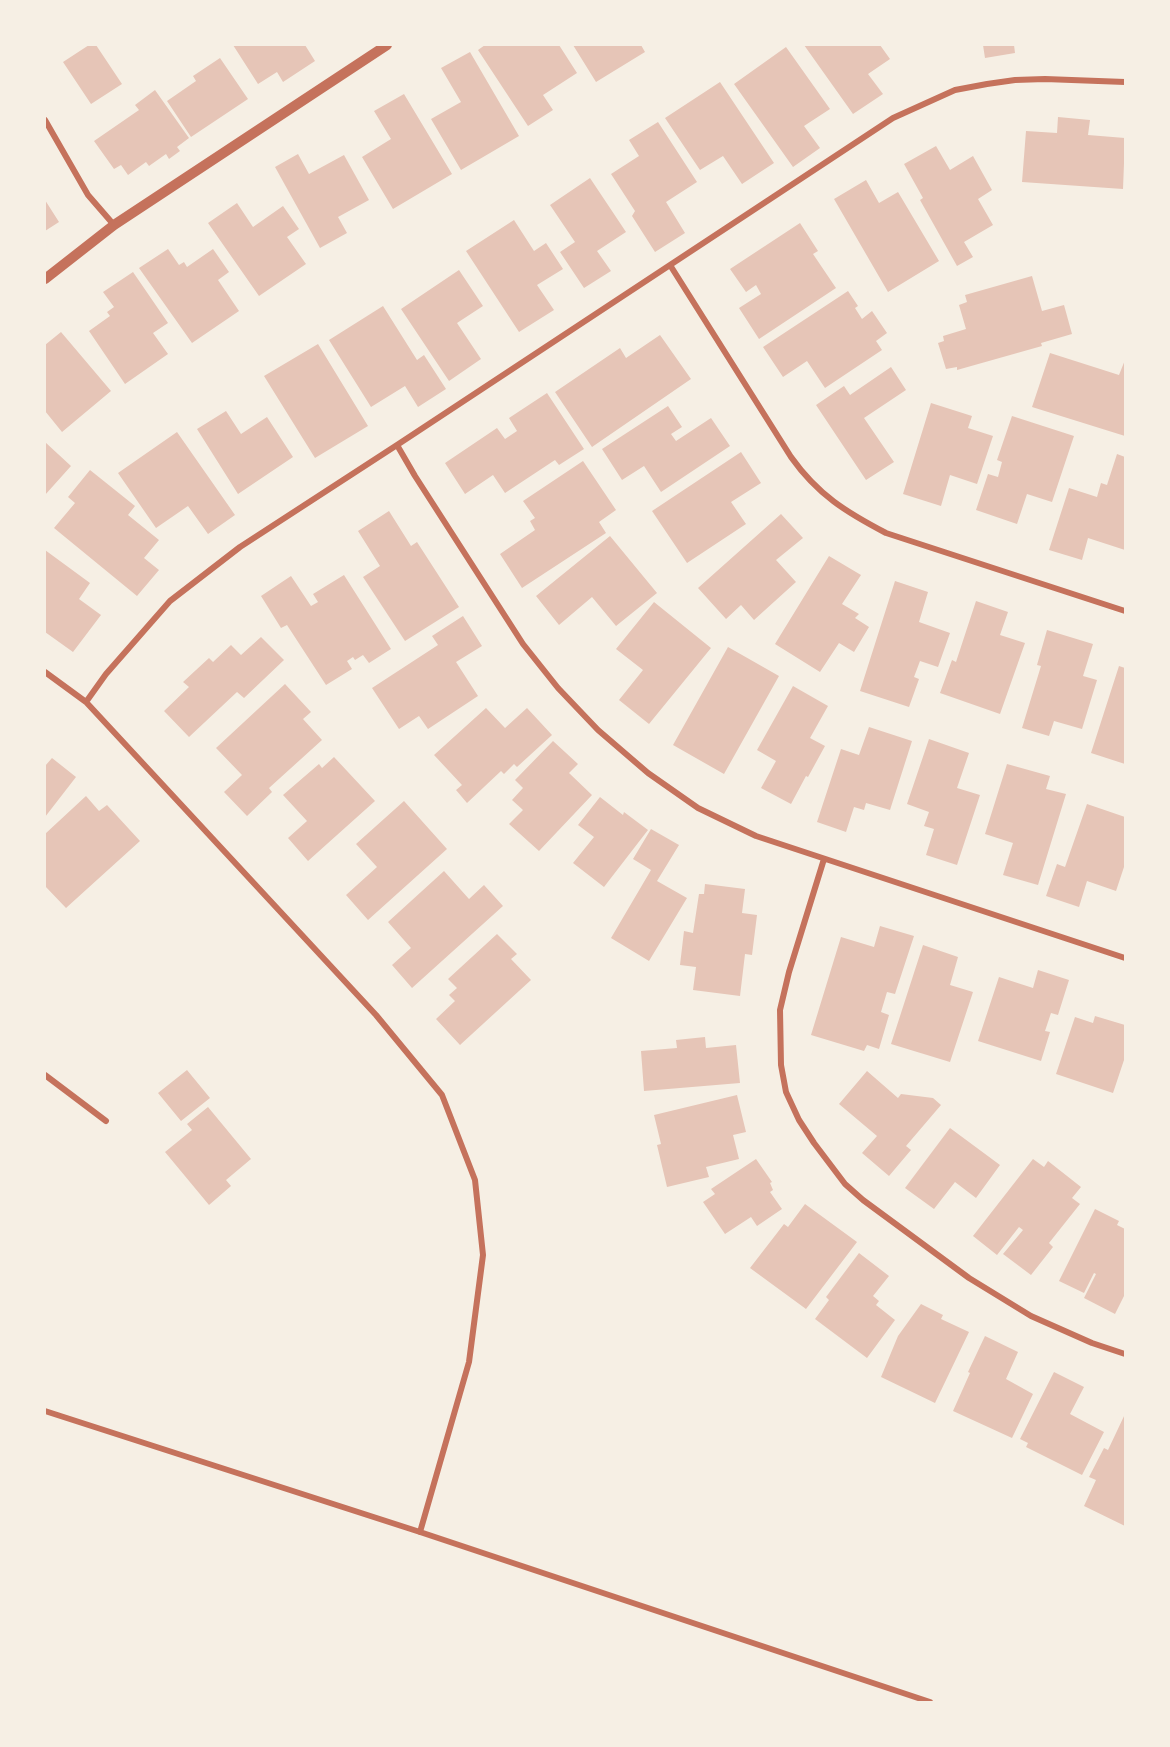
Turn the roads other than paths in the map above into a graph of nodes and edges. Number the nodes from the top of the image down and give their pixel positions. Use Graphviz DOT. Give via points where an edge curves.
graph roads {
  1 [pos="387,45"];
  2 [pos="1125,82"];
  3 [pos="45,120"];
  4 [pos="114,225"];
  5 [pos="670,265"];
  6 [pos="45,279"];
  7 [pos="397,445"];
  8 [pos="1125,611"];
  9 [pos="45,672"];
  10 [pos="86,702"];
  11 [pos="825,859"];
  12 [pos="1125,958"];
  13 [pos="45,1075"];
  14 [pos="106,1121"];
  15 [pos="1125,1354"];
  16 [pos="45,1411"];
  17 [pos="420,1532"];
  18 [pos="930,1702"];
  1 -- 4 [label="street"];
  2 -- 5 [label="street" via="1015,80 955,90 893,118"];
  3 -- 4 [label="street" via="88,195"];
  4 -- 6 [label="street"];
  5 -- 7 [label="street"];
  5 -- 8 [label="street" via="791,457 835,503 886,533"];
  7 -- 10 [label="street" via="190,584 170,601"];
  7 -- 11 [label="street" via="523,644 598,730 648,773 698,808 756,836"];
  9 -- 10 [label="street"];
  10 -- 17 [label="street" via="376,1015 442,1095 475,1180 483,1255 469,1362"];
  11 -- 12 [label="street"];
  11 -- 15 [label="street" via="780,1010 781,1065 786,1092 799,1120 845,1184 969,1278 1031,1316"];
  13 -- 14 [label="street"];
  16 -- 17 [label="street"];
  17 -- 18 [label="street"];
}
